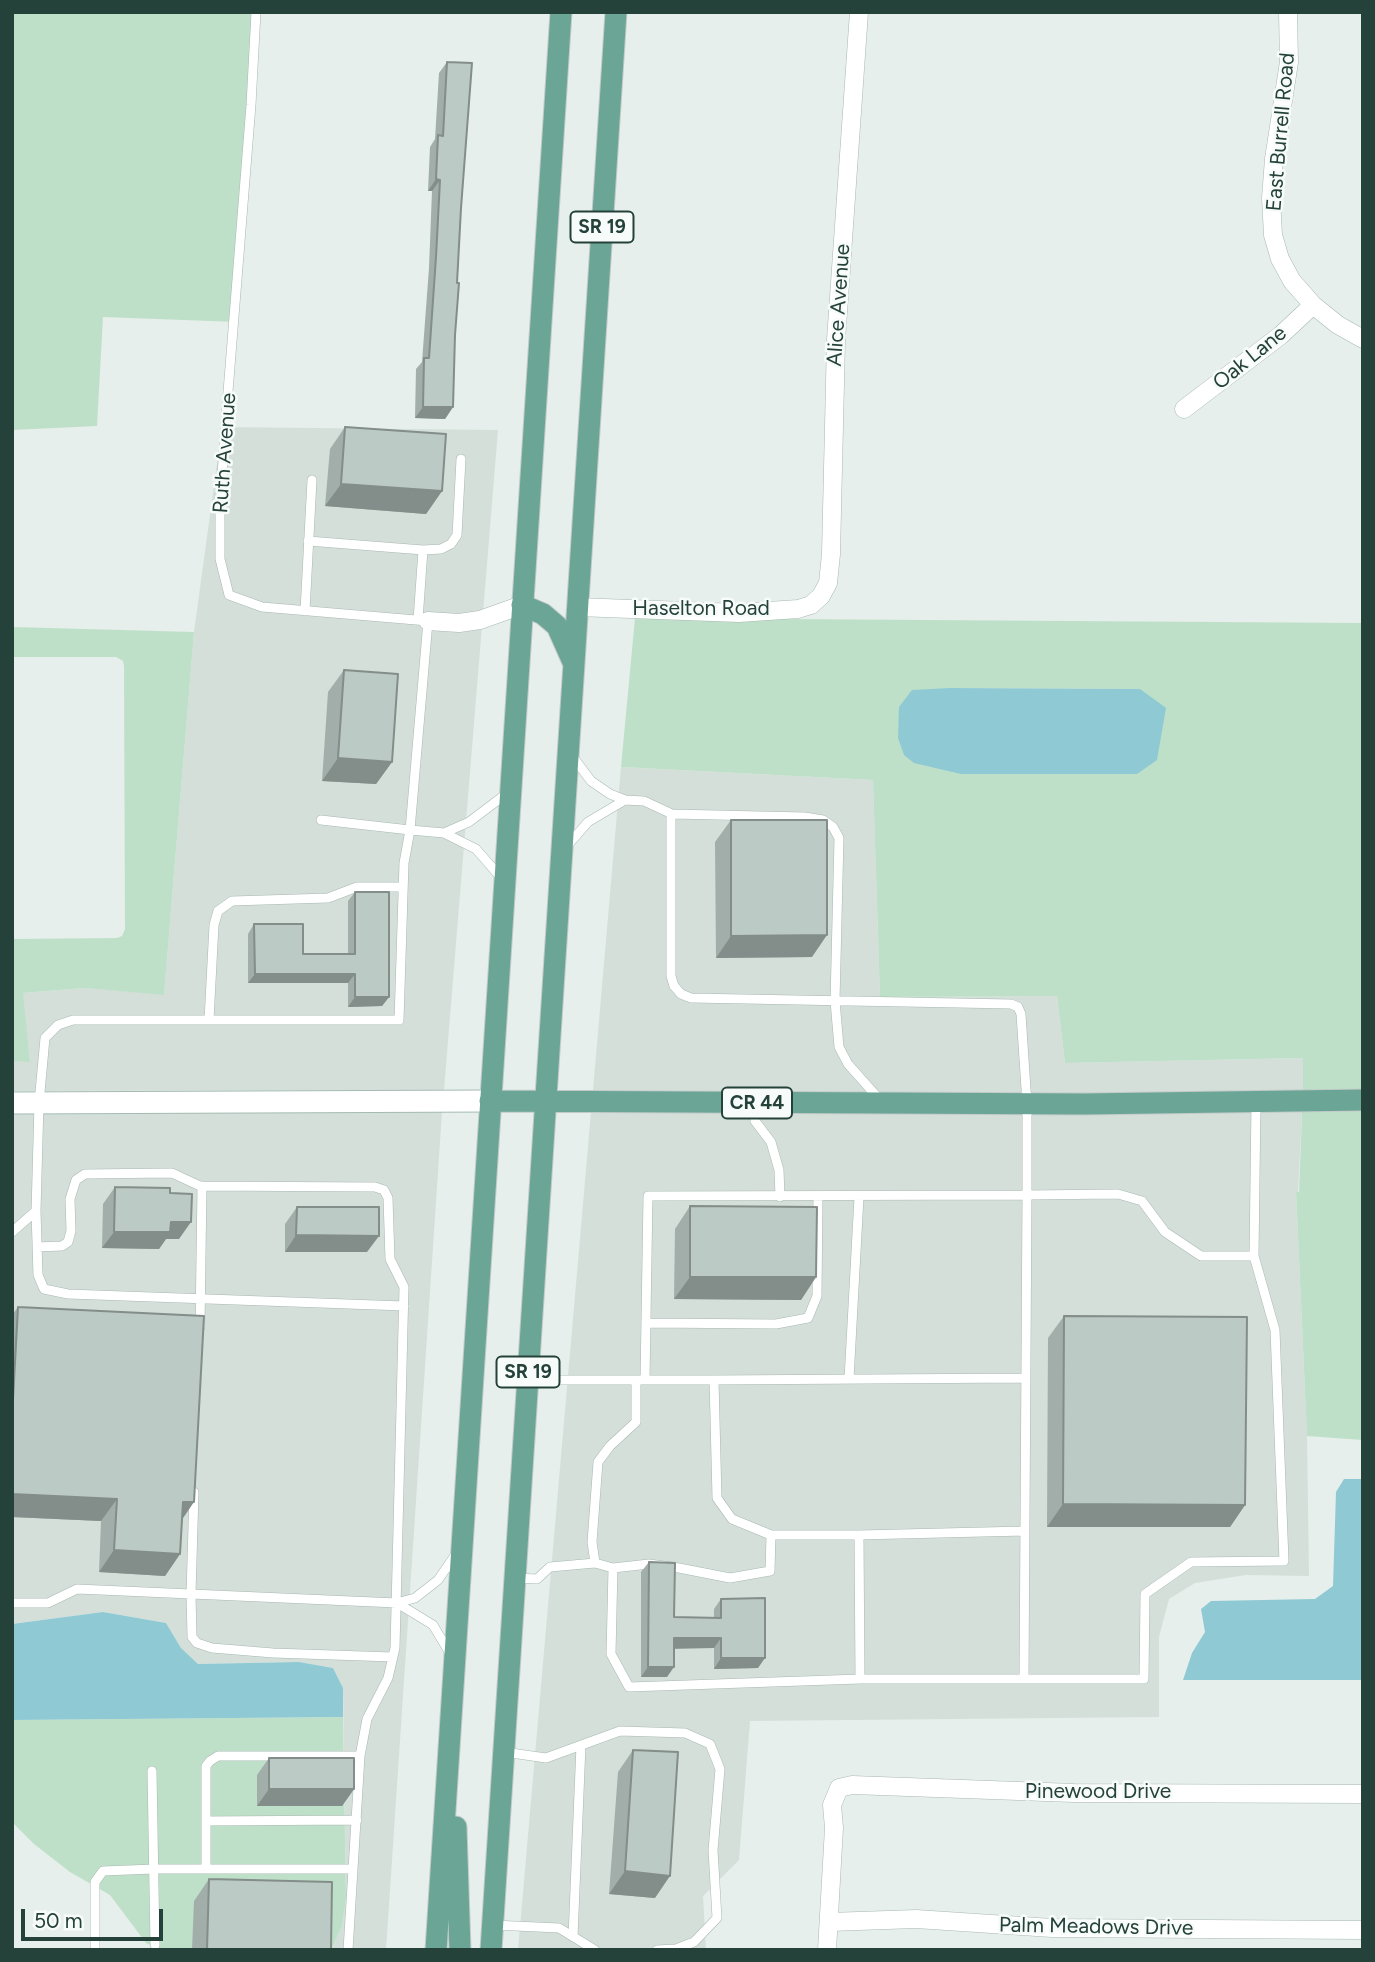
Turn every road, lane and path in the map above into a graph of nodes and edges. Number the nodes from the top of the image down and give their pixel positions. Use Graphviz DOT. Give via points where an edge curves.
graph roads {
  1 [pos="256,12"];
  2 [pos="561,12"];
  3 [pos="616,12"];
  4 [pos="859,12"];
  5 [pos="1288,12"];
  6 [pos="1313,305"];
  7 [pos="1363,339"];
  8 [pos="1184,408"];
  9 [pos="461,459"];
  10 [pos="312,480"];
  11 [pos="308,541"];
  12 [pos="423,550"];
  13 [pos="821,596"];
  14 [pos="522,605"];
  15 [pos="578,607"];
  16 [pos="304,611"];
  17 [pos="423,620"];
  18 [pos="574,664"];
  19 [pos="569,751"];
  20 [pos="510,791"];
  21 [pos="625,800"];
  22 [pos="671,814"];
  23 [pos="321,820"];
  24 [pos="410,830"];
  25 [pos="444,833"];
  26 [pos="562,853"];
  27 [pos="505,882"];
  28 [pos="403,887"];
  29 [pos="835,1001"];
  30 [pos="209,1020"];
  31 [pos="1363,1100"];
  32 [pos="490,1101"];
  33 [pos="546,1101"];
  34 [pos="755,1102"];
  35 [pos="1255,1102"];
  36 [pos="12,1103"];
  37 [pos="39,1103"];
  38 [pos="883,1104"];
  39 [pos="1027,1104"];
  40 [pos="202,1186"];
  41 [pos="1027,1195"];
  42 [pos="780,1197"];
  43 [pos="818,1197"];
  44 [pos="859,1197"];
  45 [pos="36,1211"];
  46 [pos="12,1232"];
  47 [pos="37,1247"];
  48 [pos="1254,1256"];
  49 [pos="201,1299"];
  50 [pos="404,1306"];
  51 [pos="646,1323"];
  52 [pos="200,1340"];
  53 [pos="1026,1378"];
  54 [pos="528,1380"];
  55 [pos="641,1380"];
  56 [pos="714,1380"];
  57 [pos="849,1380"];
  58 [pos="194,1486"];
  59 [pos="1025,1531"];
  60 [pos="771,1535"];
  61 [pos="859,1535"];
  62 [pos="461,1547"];
  63 [pos="594,1563"];
  64 [pos="613,1569"];
  65 [pos="515,1578"];
  66 [pos="191,1594"];
  67 [pos="12,1603"];
  68 [pos="397,1603"];
  69 [pos="393,1657"];
  70 [pos="454,1660"];
  71 [pos="860,1679"];
  72 [pos="1024,1679"];
  73 [pos="451,1709"];
  74 [pos="581,1745"];
  75 [pos="504,1752"];
  76 [pos="360,1756"];
  77 [pos="152,1771"];
  78 [pos="1363,1794"];
  79 [pos="357,1820"];
  80 [pos="206,1821"];
  81 [pos="154,1869"];
  82 [pos="206,1869"];
  83 [pos="353,1869"];
  84 [pos="829,1922"];
  85 [pos="493,1925"];
  86 [pos="1363,1930"];
  87 [pos="573,1937"];
  88 [pos="155,1945"];
  89 [pos="95,1950"];
  90 [pos="348,1950"];
  91 [pos="436,1950"];
  92 [pos="460,1950"];
  93 [pos="491,1950"];
  94 [pos="595,1950"];
  95 [pos="657,1950"];
  96 [pos="827,1950"];
  1 -- 16 [label="lane, Ruth Avenue" via="223,455 220,559 229,595 262,607"];
  2 -- 14 [label="main road, SR 19"];
  3 -- 15 [label="main road, SR 19"];
  4 -- 13 [label="street, Alice Avenue" via="835,340 831,554 828,583"];
  5 -- 6 [label="street, East Burrell Road" via="1289,62 1274,159 1273,235 1292,281"];
  6 -- 7 [label="street, East Burrell Road"];
  6 -- 8 [label="street, Oak Lane"];
  9 -- 12 [label="lane" via="457,535 441,549"];
  10 -- 11 [label="lane"];
  11 -- 12 [label="lane"];
  11 -- 16 [label="lane"];
  12 -- 17 [label="lane"];
  13 -- 15 [label="street, Haselton Road" via="798,609 739,612"];
  14 -- 17 [label="street, Ruth Avenue" via="459,624"];
  14 -- 18 [label="main road" via="556,626"];
  14 -- 20 [label="main road, SR 19"];
  15 -- 18 [label="main road, SR 19"];
  16 -- 17 [label="lane, Ruth Avenue"];
  17 -- 24 [label="lane"];
  18 -- 19 [label="main road, SR 19"];
  19 -- 21 [label="lane" via="591,781"];
  19 -- 26 [label="main road, SR 19"];
  20 -- 25 [label="lane" via="470,822"];
  20 -- 27 [label="main road, SR 19"];
  21 -- 22 [label="lane" via="644,801"];
  21 -- 26 [label="lane" via="589,822"];
  22 -- 29 [label="lane" via="671,976 681,994 691,998"];
  22 -- 29 [label="lane" via="805,817 833,827 839,838"];
  23 -- 24 [label="lane"];
  24 -- 25 [label="lane"];
  24 -- 28 [label="lane"];
  25 -- 27 [label="lane" via="476,849"];
  26 -- 33 [label="main road, SR 19"];
  27 -- 32 [label="main road, SR 19"];
  28 -- 30 [label="lane" via="357,887 328,898 232,901 218,911 215,925"];
  28 -- 30 [label="lane" via="399,1020"];
  29 -- 38 [label="lane" via="839,1047"];
  29 -- 39 [label="lane" via="1018,1007"];
  30 -- 37 [label="lane" via="73,1020 58,1025 45,1038"];
  31 -- 35 [label="main road, CR 44"];
  32 -- 33 [label="main road, CR 44"];
  32 -- 37 [label="main road, CR 44"];
  32 -- 62 [label="main road, SR 19"];
  33 -- 34 [label="main road, CR 44"];
  33 -- 54 [label="main road, SR 19"];
  34 -- 38 [label="main road, CR 44"];
  34 -- 42 [label="lane" via="755,1121 771,1142 779,1170"];
  35 -- 39 [label="main road, CR 44"];
  35 -- 48 [label="lane"];
  36 -- 37 [label="main road, CR 44"];
  37 -- 45 [label="lane"];
  38 -- 39 [label="main road, CR 44"];
  39 -- 41 [label="lane"];
  40 -- 47 [label="lane" via="172,1173 85,1174 76,1180 70,1199 68,1242"];
  40 -- 49 [label="lane"];
  40 -- 50 [label="lane" via="375,1187 384,1191 390,1259 404,1287"];
  41 -- 44 [label="lane"];
  41 -- 48 [label="lane" via="1118,1194 1142,1201 1166,1232 1201,1256"];
  41 -- 53 [label="lane"];
  42 -- 43 [label="lane"];
  42 -- 51 [label="lane" via="648,1196"];
  43 -- 44 [label="lane"];
  43 -- 51 [label="lane" via="817,1296 808,1318 776,1324"];
  44 -- 57 [label="lane"];
  45 -- 46 [label="lane"];
  45 -- 47 [label="lane"];
  47 -- 49 [label="lane" via="38,1275 44,1289"];
  48 -- 72 [label="lane" via="1275,1330 1284,1561 1191,1562 1145,1594 1144,1679"];
  49 -- 50 [label="lane"];
  49 -- 52 [label="lane"];
  50 -- 68 [label="lane"];
  51 -- 55 [label="lane"];
  53 -- 57 [label="lane"];
  53 -- 59 [label="lane"];
  54 -- 55 [label="lane"];
  54 -- 65 [label="main road, SR 19"];
  55 -- 56 [label="lane"];
  55 -- 63 [label="lane" via="636,1422 598,1462"];
  56 -- 57 [label="lane"];
  56 -- 60 [label="lane" via="717,1498 732,1519"];
  58 -- 66 [label="lane"];
  59 -- 61 [label="lane"];
  59 -- 72 [label="lane"];
  60 -- 61 [label="lane"];
  60 -- 64 [label="lane" via="770,1571 730,1578 649,1564"];
  61 -- 71 [label="lane"];
  62 -- 68 [label="lane" via="438,1580 415,1598"];
  62 -- 70 [label="main road, SR 19"];
  63 -- 64 [label="lane"];
  63 -- 65 [label="lane" via="551,1567 537,1579"];
  64 -- 71 [label="lane" via="611,1654 629,1687"];
  65 -- 75 [label="main road, SR 19"];
  66 -- 67 [label="lane" via="77,1589 48,1602"];
  66 -- 68 [label="lane"];
  66 -- 69 [label="lane" via="192,1637 212,1648"];
  68 -- 69 [label="lane"];
  68 -- 70 [label="lane" via="433,1625"];
  69 -- 76 [label="lane" via="388,1678 367,1719"];
  70 -- 73 [label="main road, SR 19"];
  71 -- 72 [label="lane"];
  73 -- 91 [label="main road, SR 19"];
  73 -- 92 [label="main road"];
  74 -- 75 [label="lane" via="546,1758"];
  74 -- 87 [label="lane"];
  74 -- 95 [label="lane" via="620,1731 685,1733 710,1744 720,1769 713,1850 717,1918 694,1942"];
  75 -- 85 [label="main road, SR 19"];
  76 -- 79 [label="lane"];
  76 -- 80 [label="lane" via="218,1756 206,1766"];
  77 -- 81 [label="lane"];
  78 -- 84 [label="street, Pinewood Drive" via="839,1788 832,1805"];
  79 -- 80 [label="lane"];
  79 -- 83 [label="lane"];
  80 -- 82 [label="lane"];
  81 -- 82 [label="lane"];
  81 -- 88 [label="lane"];
  81 -- 89 [label="lane" via="103,1871 96,1882"];
  82 -- 83 [label="lane"];
  83 -- 90 [label="lane"];
  84 -- 86 [label="street, Palm Meadows Drive" via="916,1919 1052,1928"];
  84 -- 96 [label="street"];
  85 -- 87 [label="lane" via="559,1928"];
  85 -- 93 [label="main road, SR 19"];
  87 -- 94 [label="lane"];
}
